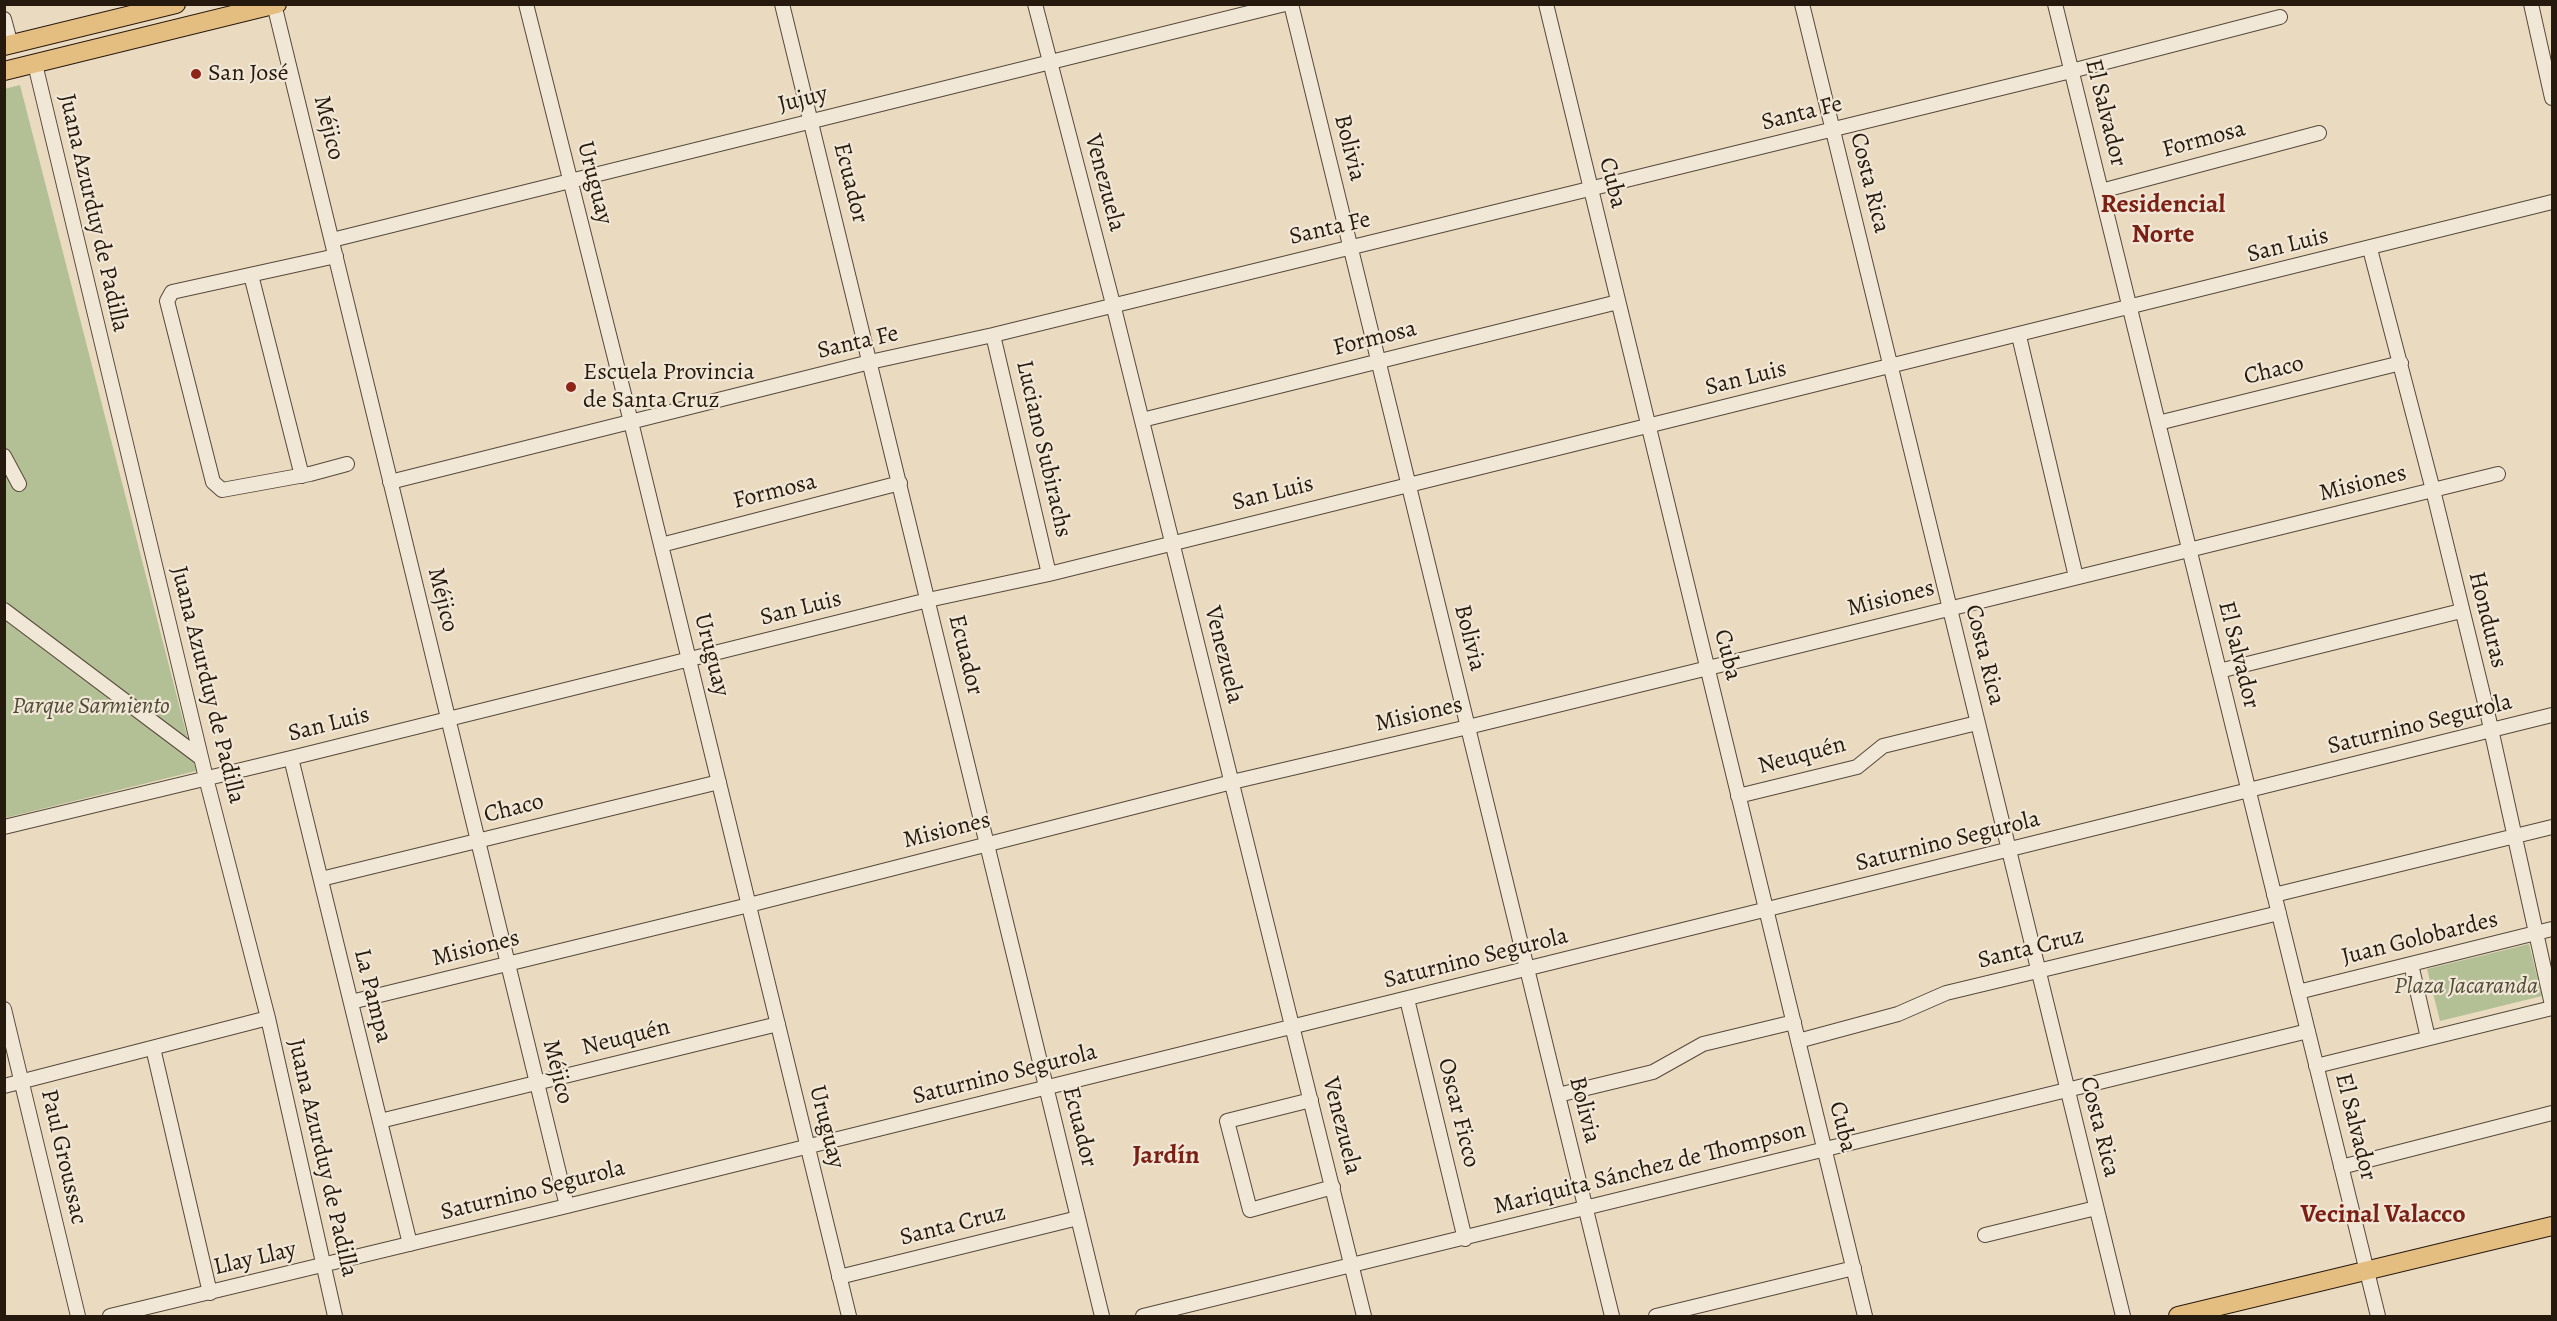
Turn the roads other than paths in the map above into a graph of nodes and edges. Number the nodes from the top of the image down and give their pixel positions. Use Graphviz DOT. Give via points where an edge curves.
graph roads {
  1 [pos="176,4"];
  2 [pos="526,4"];
  3 [pos="782,4"];
  4 [pos="1035,4"];
  5 [pos="1285,4"];
  6 [pos="1291,4"];
  7 [pos="1546,4"];
  8 [pos="1802,4"];
  9 [pos="2055,4"];
  10 [pos="2531,4"];
  11 [pos="275,5"];
  12 [pos="154,7"];
  13 [pos="2280,17"];
  14 [pos="4,19"];
  15 [pos="8,46"];
  16 [pos="1050,62"];
  17 [pos="35,64"];
  18 [pos="4,71"];
  19 [pos="2072,71"];
  20 [pos="2553,98"];
  21 [pos="812,121"];
  22 [pos="1832,130"];
  23 [pos="2319,133"];
  24 [pos="570,181"];
  25 [pos="1591,189"];
  26 [pos="2101,191"];
  27 [pos="2553,202"];
  28 [pos="332,240"];
  29 [pos="1350,247"];
  30 [pos="2370,249"];
  31 [pos="336,256"];
  32 [pos="251,275"];
  33 [pos="1618,302"];
  34 [pos="1113,304"];
  35 [pos="2130,309"];
  36 [pos="993,334"];
  37 [pos="2019,336"];
  38 [pos="870,362"];
  39 [pos="1378,362"];
  40 [pos="2401,363"];
  41 [pos="1890,367"];
  42 [pos="1142,420"];
  43 [pos="631,422"];
  44 [pos="2158,423"];
  45 [pos="1648,426"];
  46 [pos="4,456"];
  47 [pos="347,464"];
  48 [pos="2499,474"];
  49 [pos="302,476"];
  50 [pos="390,482"];
  51 [pos="900,483"];
  52 [pos="19,484"];
  53 [pos="1408,484"];
  54 [pos="2433,490"];
  55 [pos="1172,542"];
  56 [pos="661,545"];
  57 [pos="2189,549"];
  58 [pos="1048,574"];
  59 [pos="2076,577"];
  60 [pos="928,600"];
  61 [pos="1949,608"];
  62 [pos="4,610"];
  63 [pos="2461,611"];
  64 [pos="689,660"];
  65 [pos="1707,668"];
  66 [pos="2219,671"];
  67 [pos="2553,715"];
  68 [pos="448,718"];
  69 [pos="1977,723"];
  70 [pos="1468,727"];
  71 [pos="2491,729"];
  72 [pos="201,758"];
  73 [pos="291,758"];
  74 [pos="206,778"];
  75 [pos="719,782"];
  76 [pos="1232,782"];
  77 [pos="2249,791"];
  78 [pos="1738,796"];
  79 [pos="4,827"];
  80 [pos="2553,827"];
  81 [pos="2514,837"];
  82 [pos="478,841"];
  83 [pos="987,844"];
  84 [pos="2008,851"];
  85 [pos="321,879"];
  86 [pos="2274,895"];
  87 [pos="749,905"];
  88 [pos="1766,910"];
  89 [pos="2279,913"];
  90 [pos="2553,929"];
  91 [pos="2536,933"];
  92 [pos="508,964"];
  93 [pos="2411,964"];
  94 [pos="1527,969"];
  95 [pos="2037,970"];
  96 [pos="2298,992"];
  97 [pos="1407,999"];
  98 [pos="351,1002"];
  99 [pos="2553,1006"];
  100 [pos="4,1009"];
  101 [pos="268,1018"];
  102 [pos="1794,1022"];
  103 [pos="778,1024"];
  104 [pos="1293,1027"];
  105 [pos="2308,1031"];
  106 [pos="2428,1038"];
  107 [pos="1798,1041"];
  108 [pos="153,1048"];
  109 [pos="2316,1066"];
  110 [pos="22,1082"];
  111 [pos="537,1082"];
  112 [pos="4,1086"];
  113 [pos="1047,1088"];
  114 [pos="2067,1089"];
  115 [pos="1558,1095"];
  116 [pos="1311,1100"];
  117 [pos="2553,1113"];
  118 [pos="380,1121"];
  119 [pos="808,1147"];
  120 [pos="1824,1149"];
  121 [pos="2342,1167"];
  122 [pos="1333,1187"];
  123 [pos="567,1206"];
  124 [pos="1585,1208"];
  125 [pos="2096,1208"];
  126 [pos="1078,1218"];
  127 [pos="2553,1226"];
  128 [pos="1985,1235"];
  129 [pos="1465,1239"];
  130 [pos="410,1244"];
  131 [pos="1352,1265"];
  132 [pos="323,1266"];
  133 [pos="1854,1268"];
  134 [pos="2367,1271"];
  135 [pos="839,1277"];
  136 [pos="210,1293"];
  137 [pos="78,1317"];
  138 [pos="110,1317"];
  139 [pos="335,1317"];
  140 [pos="849,1317"];
  141 [pos="1102,1317"];
  142 [pos="1143,1317"];
  143 [pos="1364,1317"];
  144 [pos="1612,1317"];
  145 [pos="1656,1317"];
  146 [pos="1865,1317"];
  147 [pos="2123,1317"];
  148 [pos="2178,1317"];
  149 [pos="2378,1317"];
  1 -- 12 [label="main road"];
  2 -- 24 [label="street, Uruguay"];
  3 -- 21 [label="street, Ecuador"];
  4 -- 16 [label="street, Venezuela"];
  5 -- 16 [label="street, Jujuy"];
  6 -- 29 [label="street, Bolivia"];
  7 -- 25 [label="street, Cuba"];
  8 -- 22 [label="street, Costa Rica"];
  9 -- 19 [label="street, El Salvador"];
  10 -- 20 [label="street"];
  11 -- 17 [label="main road"];
  11 -- 28 [label="street, Méjico"];
  12 -- 15 [label="main road"];
  13 -- 19 [label="street, Santa Fe"];
  14 -- 15 [label="street"];
  16 -- 21 [label="street, Jujuy"];
  16 -- 34 [label="street, Venezuela"];
  17 -- 18 [label="main road"];
  17 -- 72 [label="street, Juana Azurduy de Padilla"];
  19 -- 22 [label="street, Santa Fe"];
  19 -- 26 [label="street, El Salvador"];
  21 -- 24 [label="street, Jujuy"];
  21 -- 38 [label="street, Ecuador"];
  22 -- 25 [label="street, Santa Fe"];
  22 -- 41 [label="street, Costa Rica"];
  23 -- 26 [label="street, Formosa"];
  24 -- 28 [label="street, Jujuy"];
  24 -- 43 [label="street, Uruguay"];
  25 -- 29 [label="street, Santa Fe"];
  25 -- 33 [label="street, Cuba"];
  26 -- 35 [label="street, El Salvador"];
  27 -- 30 [label="street, San Luis"];
  28 -- 31 [label="street, Méjico"];
  29 -- 34 [label="street, Santa Fe"];
  29 -- 39 [label="street, Bolivia"];
  30 -- 35 [label="street, San Luis"];
  30 -- 40 [label="street, Honduras"];
  31 -- 32 [label="street"];
  31 -- 50 [label="street, Méjico"];
  32 -- 49 [label="street"];
  32 -- 49 [label="street" via="172,292 167,301 210,471 213,482 222,490"];
  33 -- 39 [label="street, Formosa"];
  33 -- 45 [label="street, Cuba"];
  34 -- 36 [label="street, Santa Fe"];
  34 -- 42 [label="street, Venezuela"];
  35 -- 37 [label="street, San Luis"];
  35 -- 44 [label="street, El Salvador"];
  36 -- 38 [label="street, Santa Fe"];
  36 -- 58 [label="street, Luciano Subirachs"];
  37 -- 41 [label="street, San Luis"];
  37 -- 59 [label="street"];
  38 -- 43 [label="street, Santa Fe"];
  38 -- 51 [label="street, Ecuador"];
  39 -- 42 [label="street, Formosa"];
  39 -- 53 [label="street, Bolivia"];
  40 -- 44 [label="street, Chaco"];
  40 -- 54 [label="street, Honduras"];
  41 -- 45 [label="street, San Luis"];
  41 -- 61 [label="street, Costa Rica"];
  42 -- 55 [label="street, Venezuela"];
  43 -- 50 [label="street, Santa Fe"];
  43 -- 56 [label="street, Uruguay"];
  44 -- 57 [label="street, El Salvador"];
  45 -- 53 [label="street, San Luis"];
  45 -- 65 [label="street, Cuba"];
  46 -- 52 [label="street"];
  47 -- 49 [label="street"];
  48 -- 54 [label="street, Misiones"];
  50 -- 68 [label="street, Méjico"];
  51 -- 56 [label="street, Formosa"];
  51 -- 60 [label="street, Ecuador"];
  53 -- 55 [label="street, San Luis"];
  53 -- 70 [label="street, Bolivia"];
  54 -- 57 [label="street, Misiones"];
  54 -- 63 [label="street, Honduras"];
  55 -- 58 [label="street, San Luis"];
  55 -- 76 [label="street, Venezuela"];
  56 -- 64 [label="street, Uruguay"];
  57 -- 59 [label="street, Misiones"];
  57 -- 66 [label="street, El Salvador"];
  58 -- 60 [label="street, San Luis"];
  59 -- 61 [label="street, Misiones"];
  60 -- 64 [label="street, San Luis"];
  60 -- 83 [label="street, Ecuador"];
  61 -- 65 [label="street, Misiones"];
  61 -- 69 [label="street, Costa Rica"];
  62 -- 72 [label="street"];
  63 -- 66 [label="street"];
  63 -- 71 [label="street, Honduras"];
  64 -- 68 [label="street, San Luis"];
  64 -- 75 [label="street, Uruguay"];
  65 -- 70 [label="street, Misiones"];
  65 -- 78 [label="street, Cuba"];
  66 -- 77 [label="street, El Salvador"];
  67 -- 71 [label="street, Saturnino Segurola"];
  68 -- 73 [label="street, San Luis"];
  68 -- 82 [label="street, Méjico"];
  69 -- 78 [label="street, Neuquén" via="1883,746 1857,767"];
  69 -- 84 [label="street, Costa Rica"];
  70 -- 76 [label="street, Misiones"];
  70 -- 94 [label="street, Bolivia"];
  71 -- 77 [label="street, Saturnino Segurola"];
  71 -- 81 [label="street, Honduras"];
  72 -- 74 [label="street, Juana Azurduy de Padilla"];
  73 -- 74 [label="street, San Luis"];
  73 -- 85 [label="street, La Pampa"];
  74 -- 79 [label="street, San Luis"];
  74 -- 101 [label="street, Juana Azurduy de Padilla"];
  75 -- 82 [label="street, Chaco"];
  75 -- 87 [label="street, Uruguay"];
  76 -- 83 [label="street, Misiones"];
  76 -- 104 [label="street, Venezuela"];
  77 -- 84 [label="street, Saturnino Segurola"];
  77 -- 86 [label="street, El Salvador"];
  78 -- 88 [label="street, Cuba"];
  80 -- 81 [label="street"];
  81 -- 86 [label="street"];
  81 -- 91 [label="street, Honduras"];
  82 -- 85 [label="street, Chaco"];
  82 -- 92 [label="street, Méjico"];
  83 -- 87 [label="street, Misiones"];
  83 -- 113 [label="street, Ecuador"];
  84 -- 88 [label="street, Saturnino Segurola"];
  84 -- 95 [label="street, Costa Rica"];
  85 -- 98 [label="street, La Pampa"];
  86 -- 89 [label="street, El Salvador"];
  87 -- 92 [label="street, Misiones"];
  87 -- 103 [label="street, Uruguay"];
  88 -- 94 [label="street, Saturnino Segurola"];
  88 -- 102 [label="street, Cuba"];
  89 -- 95 [label="street, Santa Cruz"];
  89 -- 96 [label="street, El Salvador"];
  90 -- 91 [label="street, Juan Golobardes"];
  91 -- 93 [label="street, Juan Golobardes"];
  91 -- 99 [label="street, Honduras"];
  92 -- 98 [label="street, Misiones"];
  92 -- 111 [label="street, Méjico"];
  93 -- 96 [label="street, Juan Golobardes"];
  93 -- 106 [label="street"];
  94 -- 97 [label="street, Saturnino Segurola"];
  94 -- 115 [label="street, Bolivia"];
  95 -- 107 [label="street, Santa Cruz" via="1946,993 1898,1014"];
  95 -- 114 [label="street, Costa Rica"];
  96 -- 105 [label="street, El Salvador"];
  97 -- 104 [label="street, Saturnino Segurola"];
  97 -- 129 [label="street, Oscar Ficco"];
  98 -- 118 [label="street, La Pampa"];
  99 -- 106 [label="street"];
  100 -- 110 [label="street, Paul Groussac"];
  101 -- 108 [label="street"];
  101 -- 132 [label="street, Juana Azurduy de Padilla"];
  102 -- 107 [label="street, Cuba"];
  102 -- 115 [label="street" via="1703,1044 1653,1071"];
  103 -- 111 [label="street, Neuquén"];
  103 -- 119 [label="street, Uruguay"];
  104 -- 113 [label="street, Saturnino Segurola"];
  104 -- 116 [label="street, Venezuela"];
  105 -- 109 [label="street, El Salvador"];
  105 -- 114 [label="street, Mariquita Sánchez de Thompson"];
  106 -- 109 [label="street"];
  107 -- 120 [label="street, Cuba"];
  108 -- 110 [label="street"];
  108 -- 136 [label="street"];
  109 -- 121 [label="street, El Salvador"];
  110 -- 112 [label="street"];
  110 -- 137 [label="street, Paul Groussac"];
  111 -- 118 [label="street, Neuquén"];
  111 -- 123 [label="street, Méjico"];
  113 -- 119 [label="street, Saturnino Segurola"];
  113 -- 126 [label="street, Ecuador"];
  114 -- 120 [label="street, Mariquita Sánchez de Thompson"];
  114 -- 125 [label="street, Costa Rica"];
  115 -- 124 [label="street, Bolivia"];
  116 -- 122 [label="street, Venezuela"];
  116 -- 122 [label="street" via="1227,1121 1250,1210"];
  117 -- 121 [label="street"];
  118 -- 130 [label="street, La Pampa"];
  119 -- 123 [label="street, Saturnino Segurola"];
  119 -- 135 [label="street, Uruguay"];
  120 -- 124 [label="street, Mariquita Sánchez de Thompson"];
  120 -- 133 [label="street, Cuba"];
  121 -- 134 [label="street, El Salvador"];
  122 -- 131 [label="street, Venezuela"];
  123 -- 130 [label="street, Saturnino Segurola"];
  124 -- 129 [label="street, Mariquita Sánchez de Thompson"];
  124 -- 144 [label="street, Bolivia"];
  125 -- 128 [label="street"];
  125 -- 147 [label="street, Costa Rica"];
  126 -- 135 [label="street, Santa Cruz"];
  126 -- 141 [label="street, Ecuador"];
  127 -- 134 [label="main road"];
  129 -- 131 [label="street, Mariquita Sánchez de Thompson"];
  130 -- 132 [label="street, Llay Llay"];
  131 -- 142 [label="street, Mariquita Sánchez de Thompson"];
  131 -- 143 [label="street, Venezuela"];
  132 -- 136 [label="street, Llay Llay"];
  132 -- 139 [label="street, Juana Azurduy de Padilla"];
  133 -- 145 [label="street"];
  133 -- 146 [label="street, Cuba"];
  134 -- 148 [label="main road"];
  134 -- 149 [label="street, El Salvador"];
  135 -- 140 [label="street, Uruguay"];
  136 -- 138 [label="street, Llay Llay"];
}
